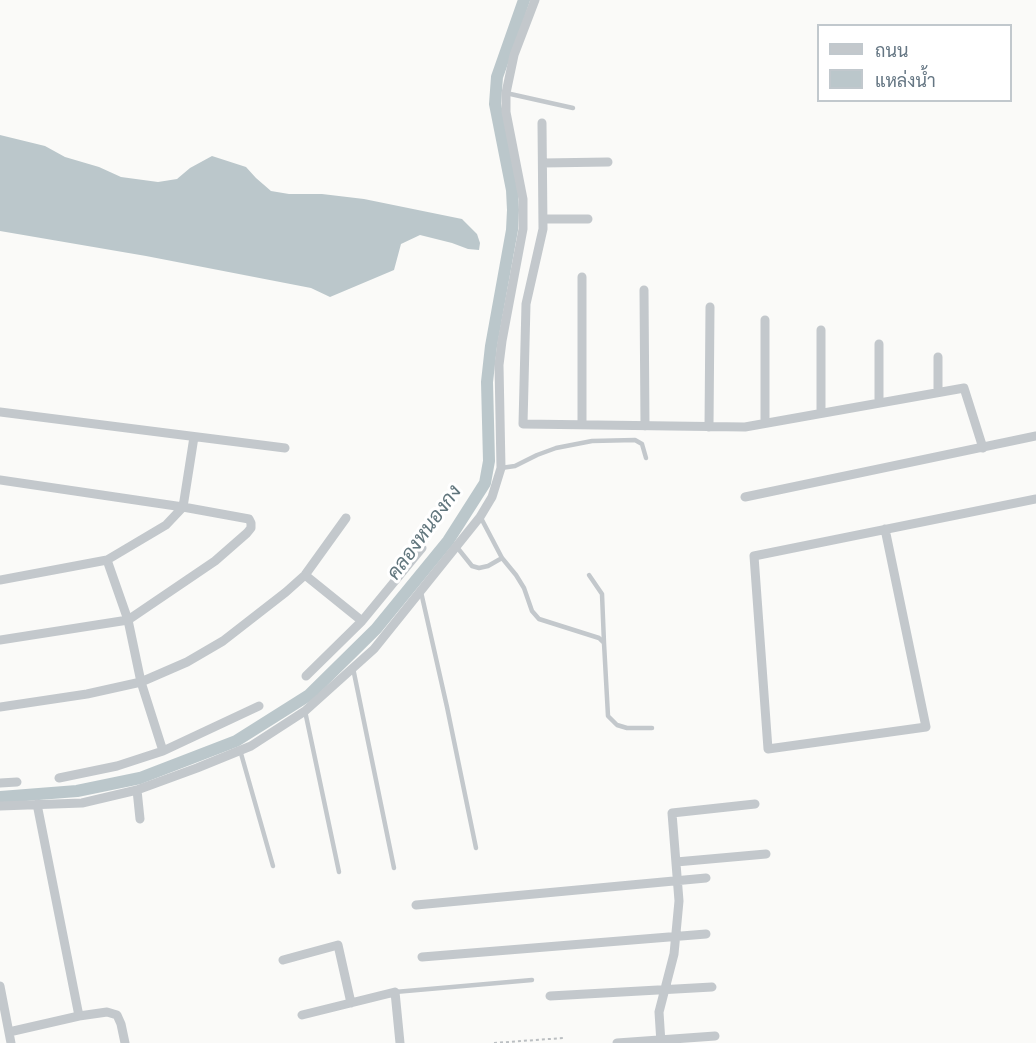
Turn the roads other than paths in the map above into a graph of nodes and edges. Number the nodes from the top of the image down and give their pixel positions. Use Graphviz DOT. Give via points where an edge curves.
graph roads {
  1 [pos="535,0"];
  2 [pos="506,93"];
  3 [pos="573,108"];
  4 [pos="542,123"];
  5 [pos="608,162"];
  6 [pos="543,163"];
  7 [pos="543,219"];
  8 [pos="588,219"];
  9 [pos="582,277"];
  10 [pos="644,290"];
  11 [pos="710,307"];
  12 [pos="765,320"];
  13 [pos="821,330"];
  14 [pos="879,344"];
  15 [pos="938,357"];
  16 [pos="938,392"];
  17 [pos="879,403"];
  18 [pos="0,412"];
  19 [pos="821,413"];
  20 [pos="765,423"];
  21 [pos="582,425"];
  22 [pos="645,426"];
  23 [pos="709,427"];
  24 [pos="1036,436"];
  25 [pos="194,437"];
  26 [pos="982,447"];
  27 [pos="285,448"];
  28 [pos="646,458"];
  29 [pos="501,468"];
  30 [pos="0,480"];
  31 [pos="745,497"];
  32 [pos="1036,499"];
  33 [pos="183,507"];
  34 [pos="480,517"];
  35 [pos="346,518"];
  36 [pos="885,529"];
  37 [pos="456,546"];
  38 [pos="422,548"];
  39 [pos="502,558"];
  40 [pos="107,560"];
  41 [pos="305,575"];
  42 [pos="589,575"];
  43 [pos="0,580"];
  44 [pos="421,592"];
  45 [pos="128,620"];
  46 [pos="362,621"];
  47 [pos="0,640"];
  48 [pos="604,643"];
  49 [pos="353,668"];
  50 [pos="306,676"];
  51 [pos="141,682"];
  52 [pos="259,706"];
  53 [pos="0,707"];
  54 [pos="305,711"];
  55 [pos="652,728"];
  56 [pos="240,750"];
  57 [pos="163,751"];
  58 [pos="59,778"];
  59 [pos="17,782"];
  60 [pos="0,783"];
  61 [pos="136,790"];
  62 [pos="37,804"];
  63 [pos="755,804"];
  64 [pos="0,806"];
  65 [pos="140,819"];
  66 [pos="476,848"];
  67 [pos="766,854"];
  68 [pos="676,862"];
  69 [pos="273,866"];
  70 [pos="394,868"];
  71 [pos="339,872"];
  72 [pos="706,878"];
  73 [pos="677,880"];
  74 [pos="416,905"];
  75 [pos="706,934"];
  76 [pos="676,937"];
  77 [pos="422,957"];
  78 [pos="283,960"];
  79 [pos="532,980"];
  80 [pos="0,986"];
  81 [pos="712,987"];
  82 [pos="664,990"];
  83 [pos="395,992"];
  84 [pos="550,996"];
  85 [pos="351,1003"];
  86 [pos="302,1015"];
  87 [pos="80,1016"];
  88 [pos="715,1036"];
  89 [pos="8,1037"];
  90 [pos="661,1041"];
  91 [pos="125,1043"];
  92 [pos="400,1043"];
  93 [pos="616,1043"];
  1 -- 2 [label="street" via="514,54"];
  2 -- 3 [label="lane"];
  2 -- 29 [label="street" via="506,112 523,199 523,229 502,341"];
  4 -- 6 [label="street"];
  5 -- 6 [label="street"];
  6 -- 7 [label="street"];
  7 -- 8 [label="street"];
  7 -- 21 [label="street" via="526,304 523,424"];
  9 -- 21 [label="street"];
  10 -- 22 [label="street"];
  11 -- 23 [label="street"];
  12 -- 20 [label="street"];
  13 -- 19 [label="street"];
  14 -- 17 [label="street"];
  15 -- 16 [label="street"];
  16 -- 17 [label="street"];
  16 -- 26 [label="street" via="964,388"];
  17 -- 19 [label="street"];
  18 -- 25 [label="street"];
  19 -- 20 [label="street"];
  20 -- 23 [label="street"];
  21 -- 22 [label="street"];
  22 -- 23 [label="street"];
  24 -- 26 [label="street"];
  25 -- 27 [label="street"];
  25 -- 33 [label="street"];
  26 -- 31 [label="street"];
  28 -- 29 [label="lane" via="642,444 635,440 602,440 556,448"];
  29 -- 34 [label="street" via="492,497"];
  30 -- 33 [label="street"];
  32 -- 36 [label="street"];
  33 -- 40 [label="street" via="166,525"];
  33 -- 45 [label="street" via="249,519 251,528 215,561"];
  34 -- 37 [label="street"];
  34 -- 39 [label="lane"];
  35 -- 41 [label="street"];
  36 -- 36 [label="street" via="754,556 768,748 926,727"];
  37 -- 39 [label="lane" via="472,566 479,568"];
  37 -- 44 [label="street"];
  38 -- 46 [label="street"];
  39 -- 48 [label="lane" via="524,588 539,619"];
  40 -- 43 [label="street"];
  40 -- 45 [label="street"];
  41 -- 46 [label="street"];
  41 -- 51 [label="street" via="223,641"];
  42 -- 48 [label="lane" via="602,594"];
  44 -- 49 [label="street"];
  44 -- 66 [label="lane"];
  45 -- 47 [label="street"];
  45 -- 51 [label="street"];
  46 -- 50 [label="street"];
  48 -- 55 [label="lane" via="608,716 627,728"];
  49 -- 54 [label="street"];
  49 -- 70 [label="lane"];
  51 -- 53 [label="street"];
  51 -- 57 [label="street"];
  52 -- 57 [label="street"];
  54 -- 56 [label="street"];
  54 -- 71 [label="lane"];
  56 -- 61 [label="street"];
  56 -- 69 [label="lane"];
  57 -- 58 [label="street"];
  59 -- 60 [label="street"];
  61 -- 62 [label="street" via="82,803"];
  61 -- 65 [label="street"];
  62 -- 64 [label="street"];
  62 -- 87 [label="street"];
  63 -- 68 [label="street" via="672,813"];
  67 -- 68 [label="street"];
  68 -- 73 [label="street"];
  72 -- 73 [label="street"];
  73 -- 74 [label="street"];
  73 -- 76 [label="street"];
  75 -- 76 [label="street"];
  76 -- 77 [label="street"];
  76 -- 82 [label="street"];
  78 -- 85 [label="street" via="338,945"];
  79 -- 83 [label="lane"];
  80 -- 89 [label="street"];
  81 -- 82 [label="street"];
  82 -- 84 [label="street"];
  82 -- 90 [label="street" via="659,1012"];
  83 -- 85 [label="street"];
  83 -- 92 [label="street"];
  85 -- 86 [label="street"];
  87 -- 89 [label="street"];
  87 -- 91 [label="street" via="114,1013"];
  88 -- 90 [label="street"];
  90 -- 93 [label="street"];
}
